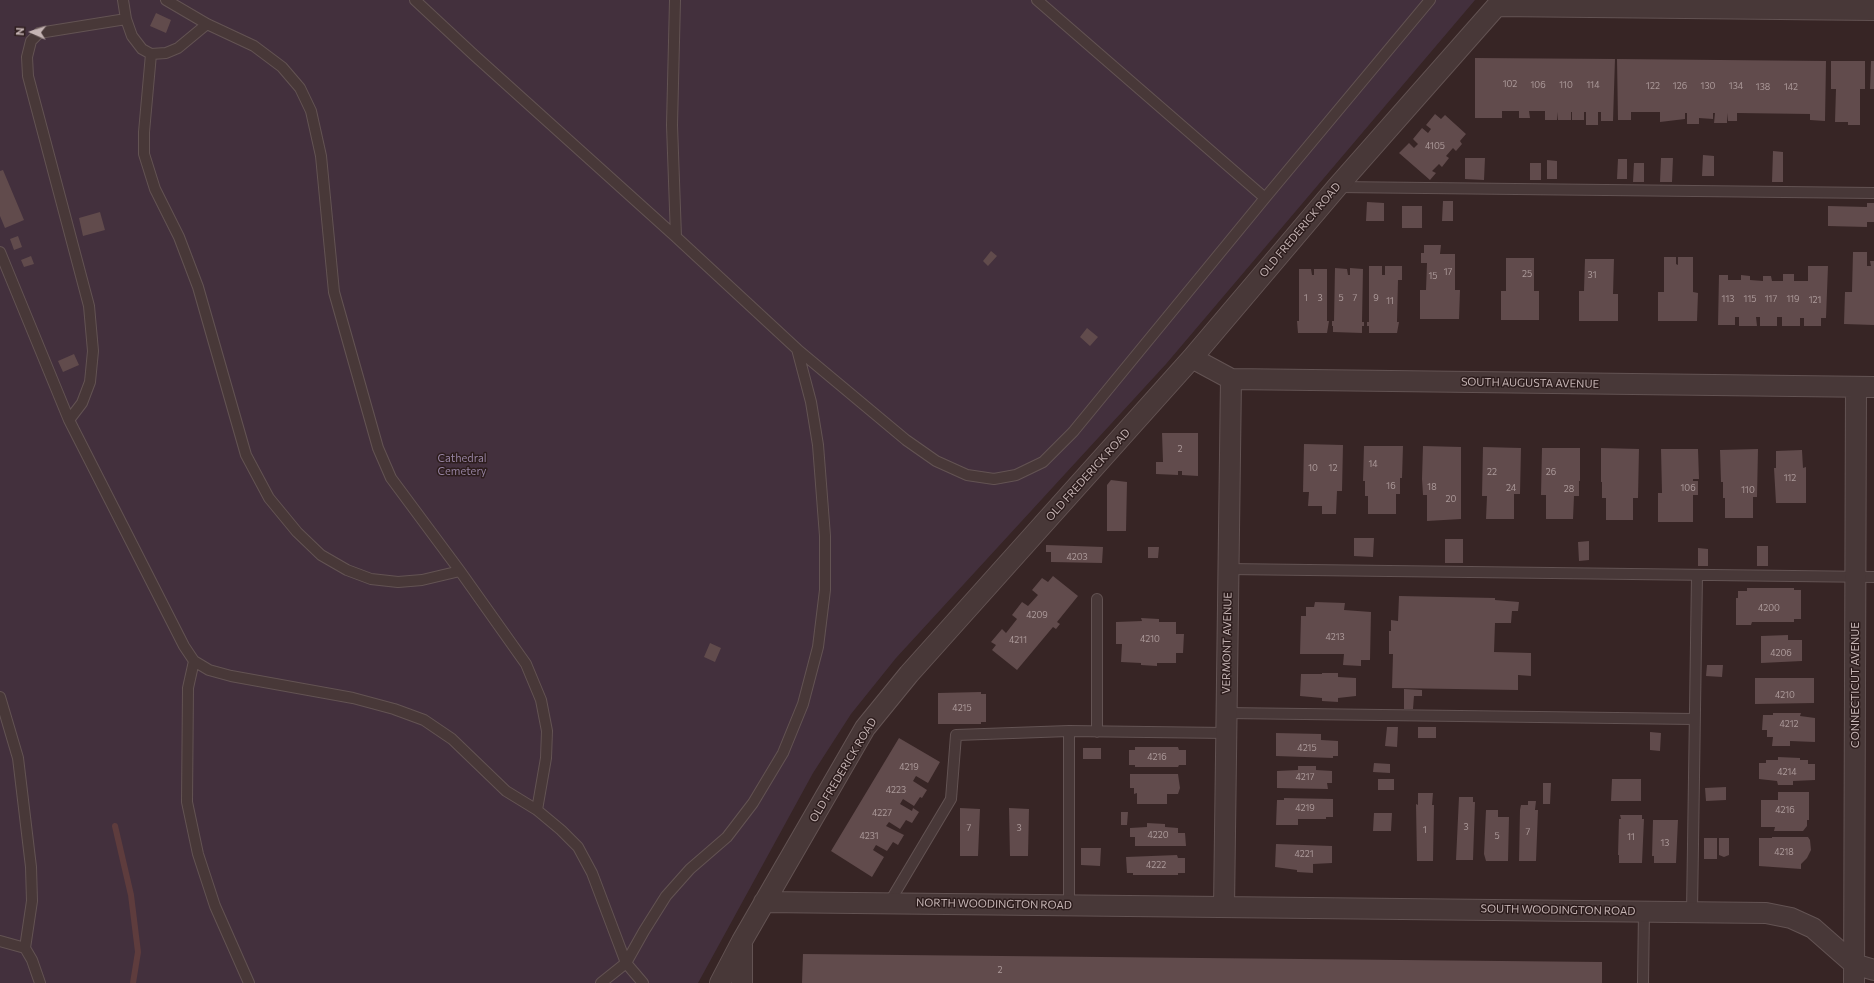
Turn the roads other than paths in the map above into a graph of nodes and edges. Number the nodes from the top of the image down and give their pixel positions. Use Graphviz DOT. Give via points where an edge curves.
graph roads {
  1 [pos="123,0"];
  2 [pos="166,0"];
  3 [pos="415,0"];
  4 [pos="675,0"];
  5 [pos="1037,0"];
  6 [pos="1430,0"];
  7 [pos="1499,3"];
  8 [pos="1874,10"];
  9 [pos="126,19"];
  10 [pos="208,24"];
  11 [pos="151,54"];
  12 [pos="1337,188"];
  13 [pos="1874,193"];
  14 [pos="1265,198"];
  15 [pos="676,237"];
  16 [pos="0,252"];
  17 [pos="797,349"];
  18 [pos="1192,358"];
  19 [pos="1230,380"];
  20 [pos="1865,387"];
  21 [pos="69,420"];
  22 [pos="1228,569"];
  23 [pos="460,571"];
  24 [pos="1696,575"];
  25 [pos="1864,577"];
  26 [pos="1097,599"];
  27 [pos="194,661"];
  28 [pos="0,697"];
  29 [pos="1226,713"];
  30 [pos="3,718"];
  31 [pos="1694,719"];
  32 [pos="1069,731"];
  33 [pos="1096,732"];
  34 [pos="1226,733"];
  35 [pos="537,810"];
  36 [pos="764,902"];
  37 [pos="889,903"];
  38 [pos="1069,905"];
  39 [pos="1224,907"];
  40 [pos="1644,911"];
  41 [pos="1692,912"];
  42 [pos="0,941"];
  43 [pos="742,941"];
  44 [pos="25,948"];
  45 [pos="626,963"];
  46 [pos="1874,970"];
  47 [pos="1854,974"];
  48 [pos="40,983"];
  49 [pos="250,983"];
  50 [pos="601,983"];
  51 [pos="643,983"];
  52 [pos="720,983"];
  53 [pos="742,983"];
  54 [pos="1643,983"];
  1 -- 9 [label="lane"];
  2 -- 10 [label="lane"];
  3 -- 15 [label="lane"];
  4 -- 15 [label="lane" via="672,125"];
  5 -- 14 [label="lane"];
  6 -- 14 [label="lane"];
  7 -- 8 [label="street"];
  7 -- 12 [label="street, OLD FREDERICK ROAD"];
  9 -- 11 [label="lane" via="132,36 142,49"];
  9 -- 21 [label="lane" via="39,32 31,41 27,57 28,76 90,306 93,351 90,382 82,403"];
  10 -- 11 [label="lane" via="178,48 166,53"];
  10 -- 23 [label="lane" via="254,46 282,67 300,88 311,111 321,156 334,292 378,448 391,478"];
  11 -- 23 [label="lane" via="144,154 155,189 179,237 198,288 246,455 269,498 321,555 347,570 371,579 398,582 422,580"];
  12 -- 13 [label="lane"];
  12 -- 18 [label="street, OLD FREDERICK ROAD"];
  14 -- 17 [label="lane" via="1073,432 1043,462 1016,475 994,479 967,475 936,461 906,440"];
  15 -- 17 [label="lane"];
  16 -- 21 [label="lane"];
  17 -- 45 [label="lane" via="818,445 825,536 824,590 818,647 803,704 784,753 753,803 727,837 690,868 666,896"];
  18 -- 19 [label="street, SOUTH AUGUSTA AVENUE"];
  18 -- 36 [label="street, OLD FREDERICK ROAD" via="908,674 865,728"];
  19 -- 20 [label="street, SOUTH AUGUSTA AVENUE"];
  19 -- 22 [label="street, VERMONT AVENUE"];
  20 -- 25 [label="street, CONNECTICUT AVENUE"];
  21 -- 27 [label="lane"];
  22 -- 24 [label="lane"];
  22 -- 29 [label="street, VERMONT AVENUE"];
  23 -- 35 [label="lane" via="526,664 542,700 547,731 546,758"];
  24 -- 25 [label="lane"];
  24 -- 31 [label="lane"];
  25 -- 47 [label="street, CONNECTICUT AVENUE"];
  26 -- 33 [label="lane"];
  27 -- 35 [label="lane" via="209,670 231,676 353,698 424,720 452,738 506,791"];
  27 -- 49 [label="lane" via="188,688 187,802 198,854 215,906"];
  28 -- 30 [label="lane"];
  29 -- 31 [label="lane"];
  29 -- 34 [label="street, VERMONT AVENUE"];
  30 -- 44 [label="lane" via="18,758 31,867 32,901"];
  31 -- 41 [label="lane"];
  32 -- 33 [label="lane"];
  32 -- 37 [label="lane" via="956,735 952,799"];
  32 -- 38 [label="lane"];
  33 -- 34 [label="lane"];
  34 -- 39 [label="street, VERMONT AVENUE"];
  35 -- 45 [label="lane" via="578,847 592,873"];
  36 -- 37 [label="street, NORTH WOODINGTON ROAD"];
  36 -- 43 [label="street, OLD FREDERICK ROAD"];
  37 -- 38 [label="street, NORTH WOODINGTON ROAD"];
  38 -- 39 [label="street, NORTH WOODINGTON ROAD"];
  39 -- 40 [label="street, SOUTH WOODINGTON ROAD"];
  40 -- 41 [label="street, SOUTH WOODINGTON ROAD"];
  40 -- 54 [label="lane"];
  41 -- 47 [label="street, SOUTH WOODINGTON ROAD" via="1766,913 1791,918 1813,928"];
  42 -- 44 [label="lane"];
  43 -- 52 [label="street, OLD FREDERICK ROAD"];
  43 -- 53 [label="street"];
  44 -- 48 [label="lane"];
  45 -- 50 [label="lane"];
  45 -- 51 [label="lane"];
  46 -- 47 [label="street, SOUTH WOODINGTON ROAD"];
}
